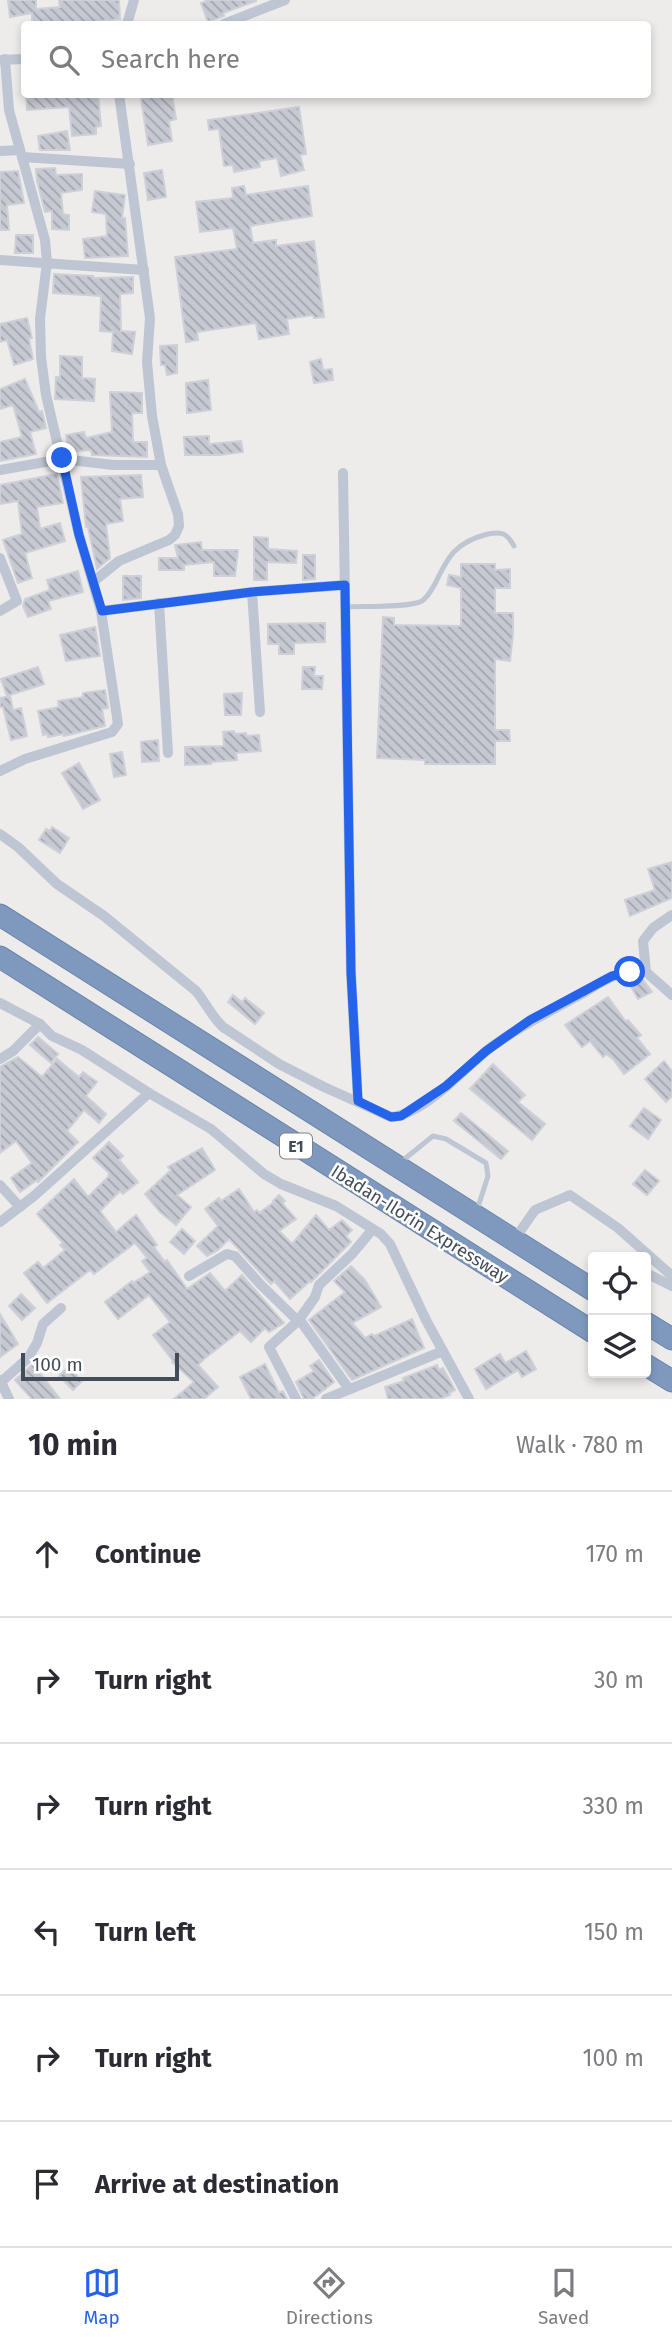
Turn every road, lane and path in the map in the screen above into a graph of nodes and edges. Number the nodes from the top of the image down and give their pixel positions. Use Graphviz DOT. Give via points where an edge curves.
graph roads {
  1 [pos="134,0"];
  2 [pos="285,0"];
  3 [pos="128,21"];
  4 [pos="232,21"];
  5 [pos="21,59"];
  6 [pos="3,60"];
  7 [pos="120,98"];
  8 [pos="0,151"];
  9 [pos="21,154"];
  10 [pos="130,164"];
  11 [pos="0,260"];
  12 [pos="47,262"];
  13 [pos="144,270"];
  14 [pos="62,458"];
  15 [pos="161,465"];
  16 [pos="0,470"];
  17 [pos="343,473"];
  18 [pos="514,546"];
  19 [pos="0,558"];
  20 [pos="93,582"];
  21 [pos="345,585"];
  22 [pos="252,592"];
  23 [pos="159,603"];
  24 [pos="345,607"];
  25 [pos="0,611"];
  26 [pos="102,611"];
  27 [pos="260,712"];
  28 [pos="168,753"];
  29 [pos="1,768"];
  30 [pos="0,834"];
  31 [pos="0,915"];
  32 [pos="672,915"];
  33 [pos="0,957"];
  34 [pos="646,972"];
  35 [pos="672,995"];
  36 [pos="0,1003"];
  37 [pos="40,1024"];
  38 [pos="0,1059"];
  39 [pos="149,1093"];
  40 [pos="358,1101"];
  41 [pos="397,1166"];
  42 [pos="0,1185"];
  43 [pos="20,1207"];
  44 [pos="476,1215"];
  45 [pos="0,1222"];
  46 [pos="372,1230"];
  47 [pos="514,1240"];
  48 [pos="188,1276"];
  49 [pos="651,1276"];
  50 [pos="672,1276"];
  51 [pos="588,1286"];
  52 [pos="672,1286"];
  53 [pos="61,1308"];
  54 [pos="298,1321"];
  55 [pos="651,1326"];
  56 [pos="588,1329"];
  57 [pos="672,1339"];
  58 [pos="443,1351"];
  59 [pos="651,1368"];
  60 [pos="1,1381"];
  61 [pos="672,1381"];
  62 [pos="349,1389"];
  63 [pos="9,1399"];
  64 [pos="296,1399"];
  65 [pos="326,1399"];
  66 [pos="469,1399"];
  1 -- 3 [label="street"];
  2 -- 4 [label="street"];
  5 -- 6 [label="street"];
  6 -- 9 [label="street" via="9,110"];
  7 -- 10 [label="street"];
  8 -- 9 [label="street"];
  9 -- 10 [label="street"];
  9 -- 12 [label="street"];
  10 -- 13 [label="street"];
  11 -- 12 [label="street"];
  12 -- 13 [label="street"];
  12 -- 14 [label="street" via="41,357"];
  13 -- 15 [label="street" via="150,318 148,384"];
  14 -- 15 [label="street"];
  14 -- 16 [label="street"];
  14 -- 20 [label="street"];
  15 -- 20 [label="street" via="178,514 175,535 118,561"];
  17 -- 21 [label="street"];
  18 -- 24 [label="lane" via="500,532 469,540 448,556 424,600"];
  19 -- 25 [label="street" via="17,601"];
  20 -- 26 [label="street"];
  21 -- 22 [label="street"];
  21 -- 24 [label="street"];
  22 -- 23 [label="street"];
  22 -- 27 [label="street"];
  23 -- 26 [label="street"];
  23 -- 28 [label="street"];
  24 -- 40 [label="street" via="351,973"];
  26 -- 29 [label="street" via="116,728"];
  30 -- 40 [label="street" via="196,992 223,1027 279,1064"];
  31 -- 41 [label="highway, Ibadan-Ilorin Expressway / E1"];
  32 -- 34 [label="street" via="643,941"];
  33 -- 56 [label="highway, Ibadan-Ilorin Expressway / E1"];
  34 -- 35 [label="street"];
  34 -- 40 [label="street" via="612,976 530,1020 401,1116 391,1117"];
  36 -- 37 [label="street"];
  37 -- 38 [label="street"];
  37 -- 39 [label="street" via="52,1036"];
  39 -- 43 [label="street"];
  39 -- 46 [label="street" via="211,1129 264,1174 336,1206"];
  41 -- 44 [label="highway, Ibadan-Ilorin Expressway / E1"];
  41 -- 44 [label="lane" via="433,1136 486,1163 488,1176"];
  42 -- 43 [label="street"];
  43 -- 45 [label="street"];
  44 -- 47 [label="highway, Ibadan-Ilorin Expressway / E1"];
  46 -- 54 [label="street" via="319,1285"];
  46 -- 58 [label="street" via="390,1244"];
  47 -- 50 [label="street" via="535,1210 570,1195 618,1228"];
  47 -- 51 [label="highway, Ibadan-Ilorin Expressway / E1"];
  48 -- 54 [label="street" via="227,1254 235,1256"];
  49 -- 52 [label="street"];
  53 -- 60 [label="street" via="43,1324 28,1357"];
  54 -- 62 [label="street"];
  54 -- 64 [label="street" via="269,1346"];
  55 -- 57 [label="highway"];
  58 -- 62 [label="street"];
  58 -- 66 [label="street"];
  59 -- 61 [label="highway"];
  60 -- 63 [label="street"];
  62 -- 65 [label="street"];
}
